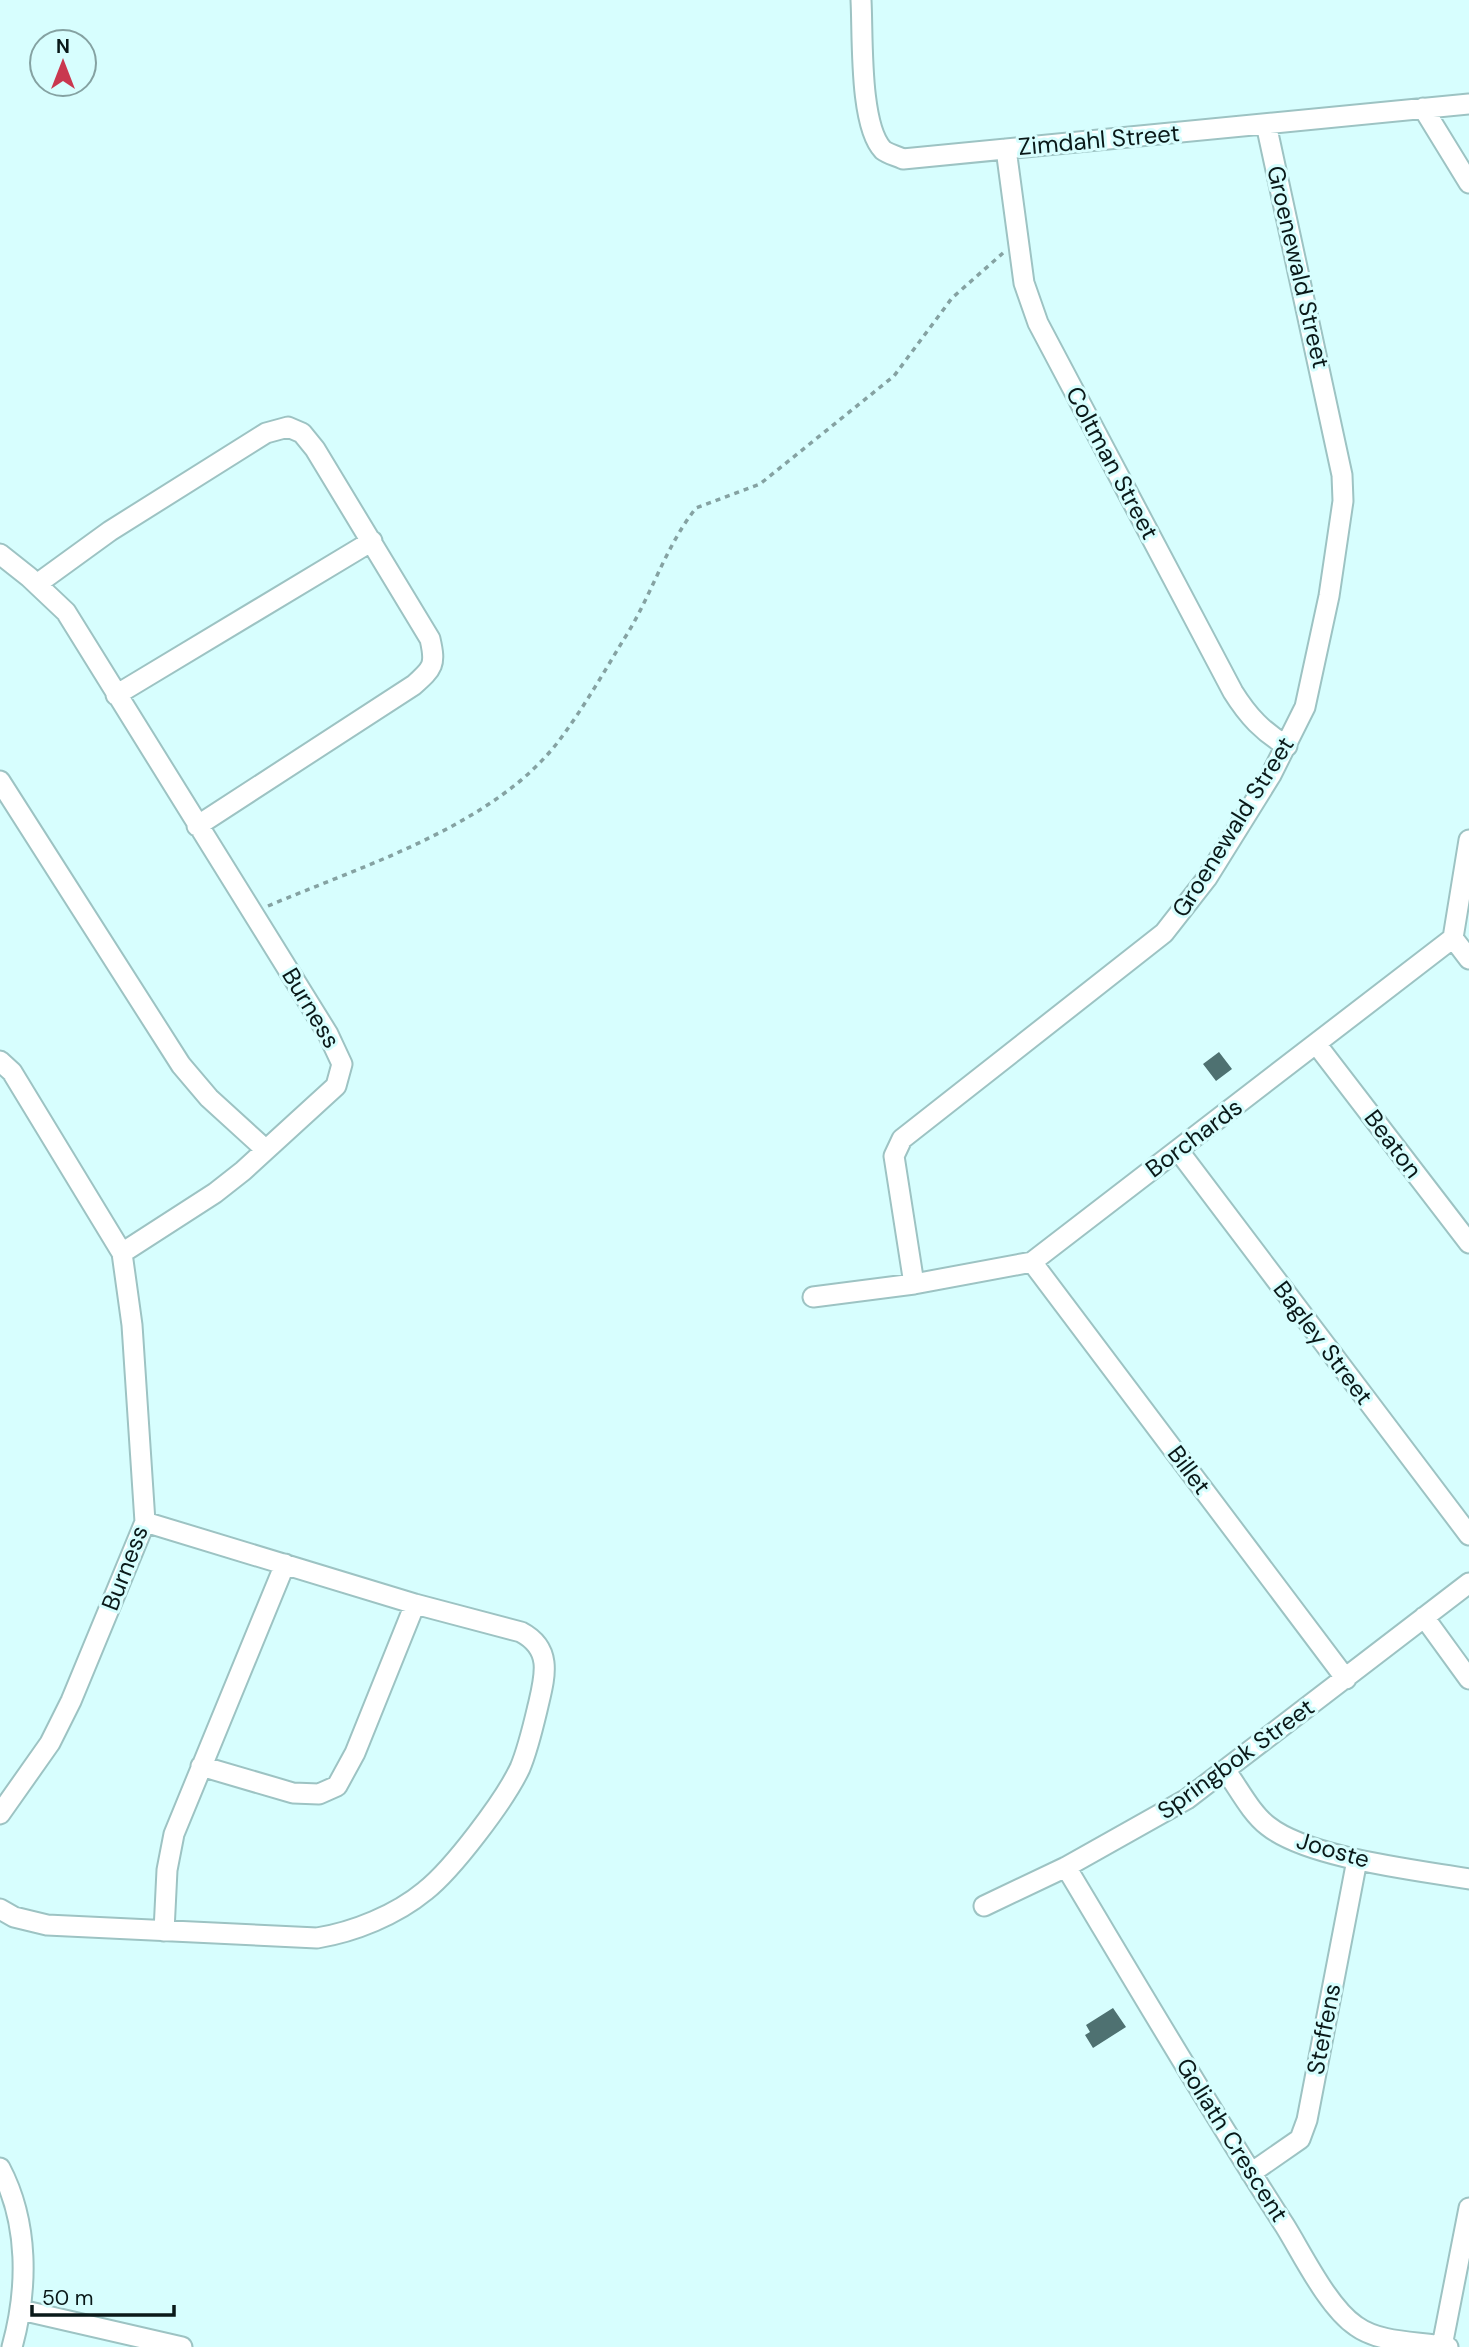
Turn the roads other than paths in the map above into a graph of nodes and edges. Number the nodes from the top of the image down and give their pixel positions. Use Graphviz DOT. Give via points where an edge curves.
graph roads {
  1 [pos="861,0"];
  2 [pos="1469,104"];
  3 [pos="1423,108"];
  4 [pos="1266,124"];
  5 [pos="1006,149"];
  6 [pos="1469,183"];
  7 [pos="372,541"];
  8 [pos="0,554"];
  9 [pos="37,584"];
  10 [pos="116,695"];
  11 [pos="1287,746"];
  12 [pos="0,782"];
  13 [pos="197,825"];
  14 [pos="1469,840"];
  15 [pos="1453,938"];
  16 [pos="1469,959"];
  17 [pos="1317,1045"];
  18 [pos="0,1061"];
  19 [pos="265,1149"];
  20 [pos="1178,1150"];
  21 [pos="1469,1242"];
  22 [pos="122,1253"];
  23 [pos="1032,1262"];
  24 [pos="914,1284"];
  25 [pos="813,1297"];
  26 [pos="145,1522"];
  27 [pos="1469,1535"];
  28 [pos="285,1564"];
  29 [pos="1469,1583"];
  30 [pos="415,1604"];
  31 [pos="1424,1616"];
  32 [pos="1469,1678"];
  33 [pos="1346,1679"];
  34 [pos="201,1766"];
  35 [pos="1226,1771"];
  36 [pos="0,1814"];
  37 [pos="1357,1860"];
  38 [pos="1066,1867"];
  39 [pos="1469,1879"];
  40 [pos="984,1906"];
  41 [pos="0,1909"];
  42 [pos="164,1931"];
  43 [pos="0,2168"];
  44 [pos="1251,2173"];
  45 [pos="1469,2208"];
  46 [pos="21,2310"];
  47 [pos="175,2346"];
  48 [pos="1446,2346"];
  49 [pos="12,2347"];
  1 -- 5 [label="street, Zimdahl Street" via="869,116 884,151 903,159 925,159"];
  2 -- 3 [label="street, Zimdahl Street"];
  3 -- 4 [label="street, Zimdahl Street"];
  3 -- 6 [label="street"];
  4 -- 5 [label="street, Zimdahl Street"];
  4 -- 11 [label="street, Groenewald Street" via="1335,437 1343,502 1305,707"];
  5 -- 11 [label="street, Coltman Street" via="1024,283 1038,323 1233,692 1257,725"];
  7 -- 9 [label="street" via="315,449 302,433 288,427 267,433 121,524"];
  7 -- 10 [label="street"];
  7 -- 13 [label="street" via="430,639 432,668 414,685"];
  8 -- 9 [label="street, Burness"];
  9 -- 10 [label="street, Burness" via="66,612"];
  10 -- 13 [label="street, Burness"];
  11 -- 24 [label="street, Groenewald Street" via="1207,878 1164,933 902,1139 894,1156"];
  12 -- 19 [label="street" via="181,1065 209,1098"];
  13 -- 19 [label="street, Burness" via="328,1034 342,1064 336,1086"];
  14 -- 15 [label="street"];
  15 -- 16 [label="street"];
  15 -- 17 [label="street, Borchards"];
  17 -- 20 [label="street, Borchards"];
  17 -- 21 [label="street, Beaton"];
  18 -- 22 [label="street, Burness" via="12,1072"];
  19 -- 22 [label="street, Burness" via="215,1194"];
  20 -- 23 [label="street, Borchards"];
  20 -- 27 [label="street, Bagley Street"];
  22 -- 26 [label="street, Burness" via="132,1325"];
  23 -- 24 [label="street, Borchards"];
  23 -- 33 [label="street, Billet"];
  24 -- 25 [label="street, Borchards"];
  26 -- 28 [label="street"];
  26 -- 36 [label="street, Burness" via="71,1701 50,1743"];
  28 -- 30 [label="street"];
  28 -- 34 [label="street"];
  29 -- 31 [label="street, Springbok Street"];
  30 -- 34 [label="street" via="337,1786 319,1794 293,1793"];
  30 -- 42 [label="street" via="521,1632 533,1638 545,1658 543,1687 519,1769 480,1830 425,1891 373,1921 339,1934 317,1938"];
  31 -- 32 [label="street"];
  31 -- 33 [label="street, Springbok Street"];
  33 -- 35 [label="street, Springbok Street"];
  34 -- 42 [label="street" via="174,1834"];
  35 -- 37 [label="street, Jooste" via="1267,1826 1287,1838"];
  35 -- 38 [label="street, Springbok Street" via="1158,1817"];
  37 -- 39 [label="street, Jooste"];
  37 -- 44 [label="street, Steffens" via="1307,2120 1300,2139"];
  38 -- 40 [label="street, Springbok Street"];
  38 -- 44 [label="street, Goliath Crescent"];
  41 -- 42 [label="street" via="47,1924"];
  43 -- 46 [label="street" via="22,2237"];
  44 -- 48 [label="street, Goliath Crescent" via="1353,2325 1389,2338"];
  45 -- 48 [label="street"];
  46 -- 47 [label="street"];
  46 -- 49 [label="street"];
}
